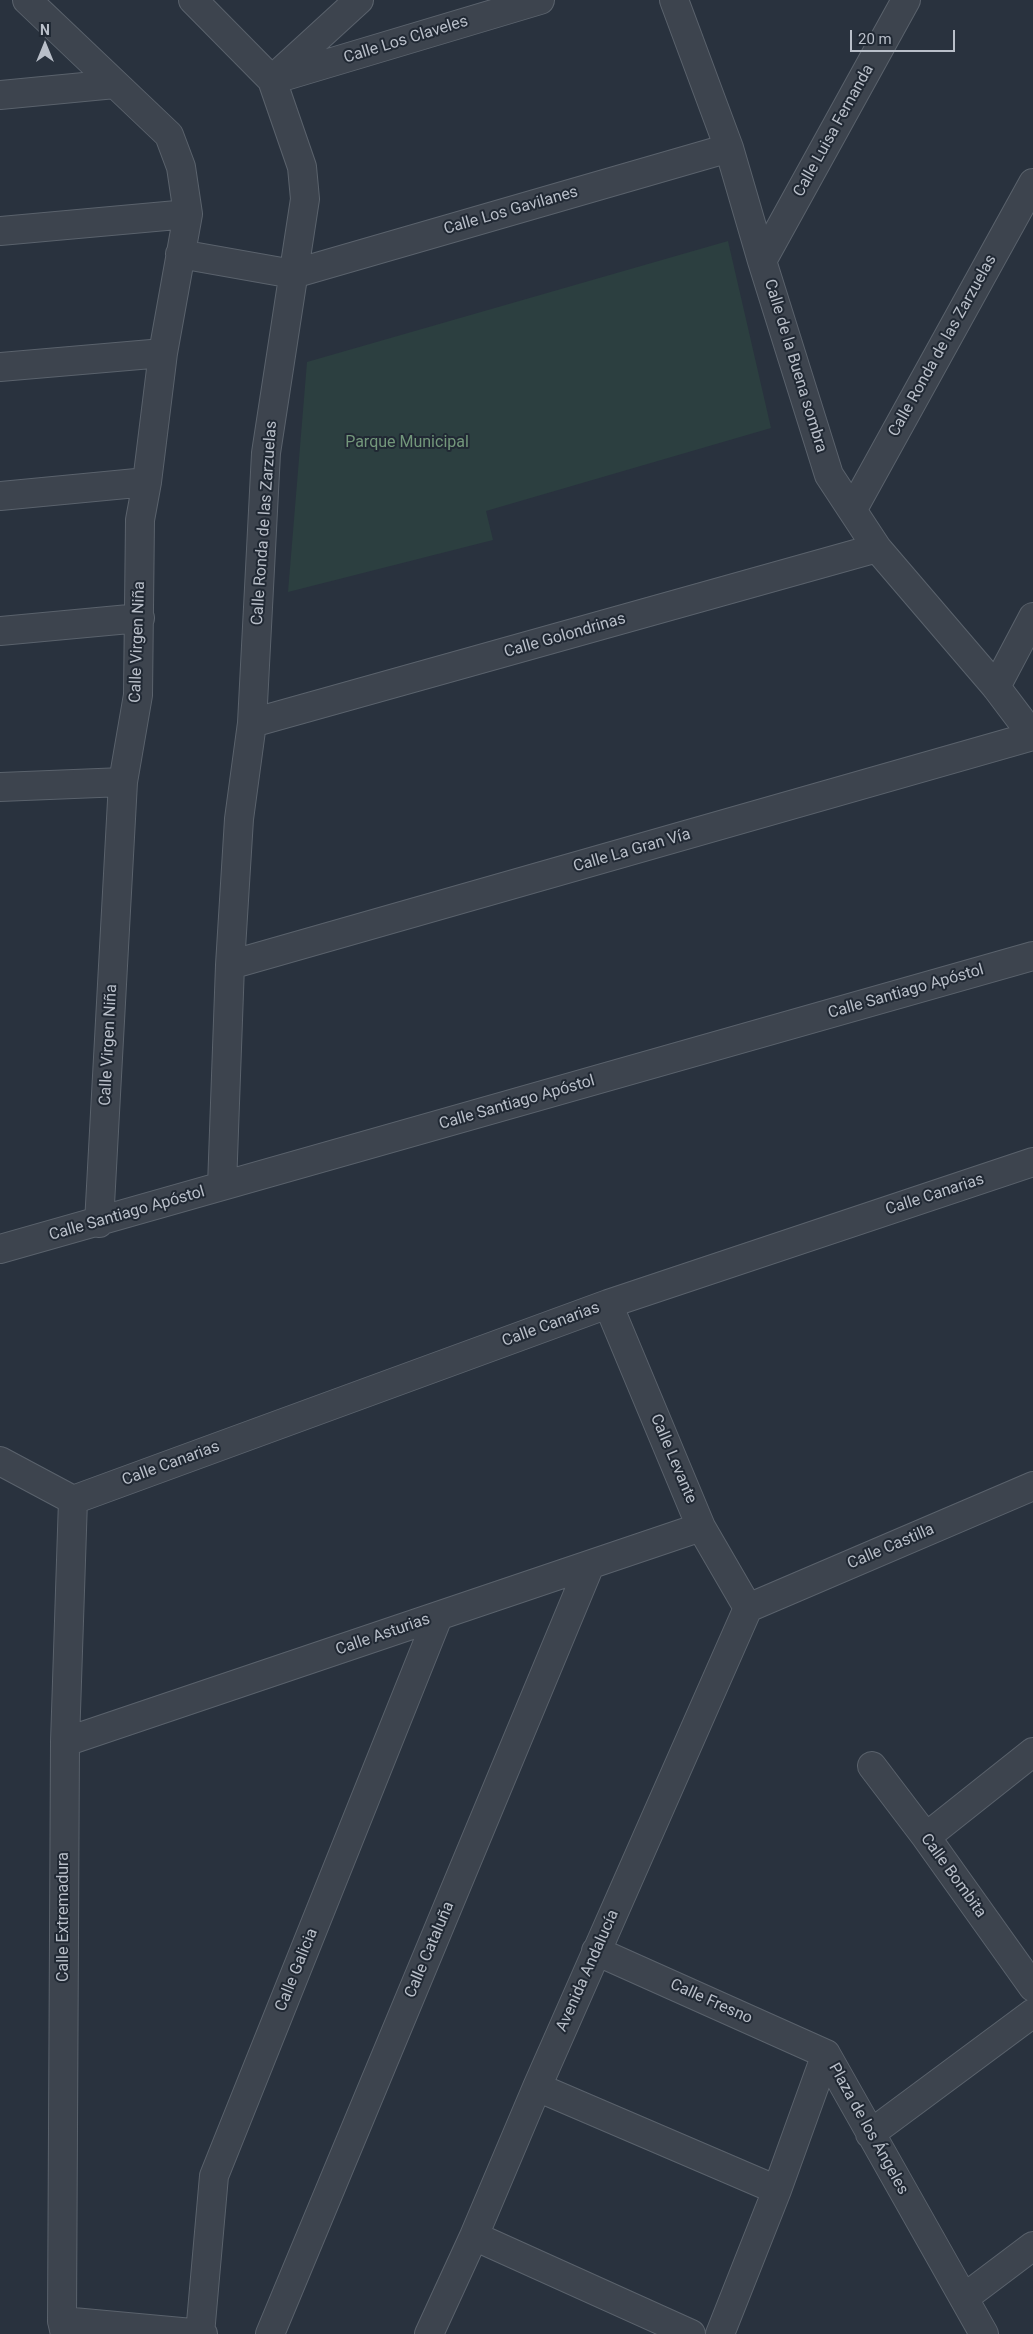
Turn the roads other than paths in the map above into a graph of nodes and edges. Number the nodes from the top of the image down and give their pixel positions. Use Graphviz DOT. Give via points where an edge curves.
graph roads {
  1 [pos="27,0"];
  2 [pos="193,0"];
  3 [pos="359,0"];
  4 [pos="540,0"];
  5 [pos="674,0"];
  6 [pos="906,0"];
  7 [pos="272,80"];
  8 [pos="115,84"];
  9 [pos="0,95"];
  10 [pos="729,148"];
  11 [pos="1033,183"];
  12 [pos="188,214"];
  13 [pos="0,231"];
  14 [pos="180,254"];
  15 [pos="762,262"];
  16 [pos="293,274"];
  17 [pos="163,353"];
  18 [pos="0,367"];
  19 [pos="147,482"];
  20 [pos="0,496"];
  21 [pos="853,509"];
  22 [pos="877,548"];
  23 [pos="1033,617"];
  24 [pos="140,618"];
  25 [pos="0,631"];
  26 [pos="996,687"];
  27 [pos="252,723"];
  28 [pos="1033,736"];
  29 [pos="123,782"];
  30 [pos="0,787"];
  31 [pos="1033,956"];
  32 [pos="230,965"];
  33 [pos="1033,1162"];
  34 [pos="222,1186"];
  35 [pos="99,1223"];
  36 [pos="0,1249"];
  37 [pos="608,1304"];
  38 [pos="0,1461"];
  39 [pos="1033,1486"];
  40 [pos="74,1500"];
  41 [pos="701,1527"];
  42 [pos="590,1565"];
  43 [pos="748,1608"];
  44 [pos="438,1617"];
  45 [pos="65,1742"];
  46 [pos="1033,1752"];
  47 [pos="872,1766"];
  48 [pos="926,1837"];
  49 [pos="596,1951"];
  50 [pos="1033,1987"];
  51 [pos="1033,2013"];
  52 [pos="826,2054"];
  53 [pos="537,2088"];
  54 [pos="870,2134"];
  55 [pos="776,2190"];
  56 [pos="474,2236"];
  57 [pos="1033,2246"];
  58 [pos="964,2298"];
  59 [pos="64,2327"];
  60 [pos="202,2334"];
  61 [pos="270,2334"];
  62 [pos="429,2334"];
  63 [pos="691,2334"];
  64 [pos="720,2334"];
  65 [pos="984,2334"];
  1 -- 8 [label="street, Calle Virgen Niña"];
  2 -- 7 [label="street, Calle Ronda de las Zarzuelas"];
  3 -- 7 [label="street"];
  4 -- 7 [label="street, Calle Los Claveles"];
  5 -- 10 [label="street, Calle de la Buena sombra"];
  6 -- 15 [label="street, Calle Luisa Fernanda"];
  7 -- 16 [label="street, Calle Ronda de las Zarzuelas" via="302,167 306,199"];
  8 -- 9 [label="street"];
  8 -- 12 [label="street, Calle Virgen Niña" via="169,135 181,167"];
  10 -- 15 [label="street, Calle de la Buena sombra"];
  10 -- 16 [label="street, Calle Los Gavilanes"];
  11 -- 21 [label="street, Calle Ronda de las Zarzuelas"];
  12 -- 13 [label="street"];
  12 -- 14 [label="street, Calle Virgen Niña"];
  14 -- 16 [label="street"];
  14 -- 17 [label="street, Calle Virgen Niña"];
  15 -- 21 [label="street, Calle de la Buena sombra" via="829,475"];
  16 -- 27 [label="street, Calle Ronda de las Zarzuelas" via="266,453"];
  17 -- 18 [label="street"];
  17 -- 19 [label="street, Calle Virgen Niña"];
  19 -- 20 [label="street"];
  19 -- 24 [label="street, Calle Virgen Niña" via="140,520"];
  21 -- 22 [label="street, Calle de la Buena sombra"];
  22 -- 26 [label="street, Calle de la Buena sombra"];
  22 -- 27 [label="street, Calle Golondrinas"];
  23 -- 26 [label="street"];
  24 -- 25 [label="street"];
  24 -- 29 [label="street, Calle Virgen Niña" via="138,695"];
  26 -- 28 [label="street, Calle de la Buena sombra"];
  27 -- 32 [label="street, Calle Ronda de las Zarzuelas" via="239,819"];
  28 -- 32 [label="street, Calle La Gran Vía"];
  29 -- 30 [label="street"];
  29 -- 35 [label="street, Calle Virgen Niña"];
  31 -- 34 [label="street, Calle Santiago Apóstol"];
  32 -- 34 [label="street"];
  33 -- 37 [label="street, Calle Canarias"];
  34 -- 35 [label="street, Calle Santiago Apóstol"];
  35 -- 36 [label="street, Calle Santiago Apóstol"];
  37 -- 40 [label="street, Calle Canarias"];
  37 -- 41 [label="street, Calle Levante"];
  38 -- 40 [label="street"];
  39 -- 43 [label="street, Calle Castilla"];
  40 -- 45 [label="street, Calle Extremadura"];
  41 -- 42 [label="street, Calle Asturias"];
  41 -- 43 [label="street, Calle Levante"];
  42 -- 44 [label="street, Calle Asturias"];
  42 -- 61 [label="street, Calle Cataluña"];
  43 -- 49 [label="street, Avenida Andalucía"];
  44 -- 45 [label="street, Calle Asturias"];
  44 -- 60 [label="street, Calle Galicia" via="214,2176"];
  45 -- 59 [label="street, Calle Extremadura"];
  46 -- 48 [label="street"];
  47 -- 48 [label="street, Calle Bombita"];
  48 -- 50 [label="street, Calle Bombita"];
  49 -- 52 [label="street, Calle Fresno"];
  49 -- 53 [label="street, Avenida Andalucía"];
  51 -- 54 [label="street"];
  52 -- 54 [label="street, Plaza de los Ángeles"];
  52 -- 55 [label="street, Plaza de los Ángeles"];
  53 -- 55 [label="street"];
  53 -- 56 [label="street, Avenida Andalucía"];
  54 -- 58 [label="street, Plaza de los Ángeles"];
  55 -- 64 [label="street, Plaza de los Ángeles"];
  56 -- 62 [label="street, Avenida Andalucía"];
  56 -- 63 [label="street"];
  57 -- 58 [label="street"];
  58 -- 65 [label="street, Plaza de los Ángeles"];
  59 -- 60 [label="street"];
}
